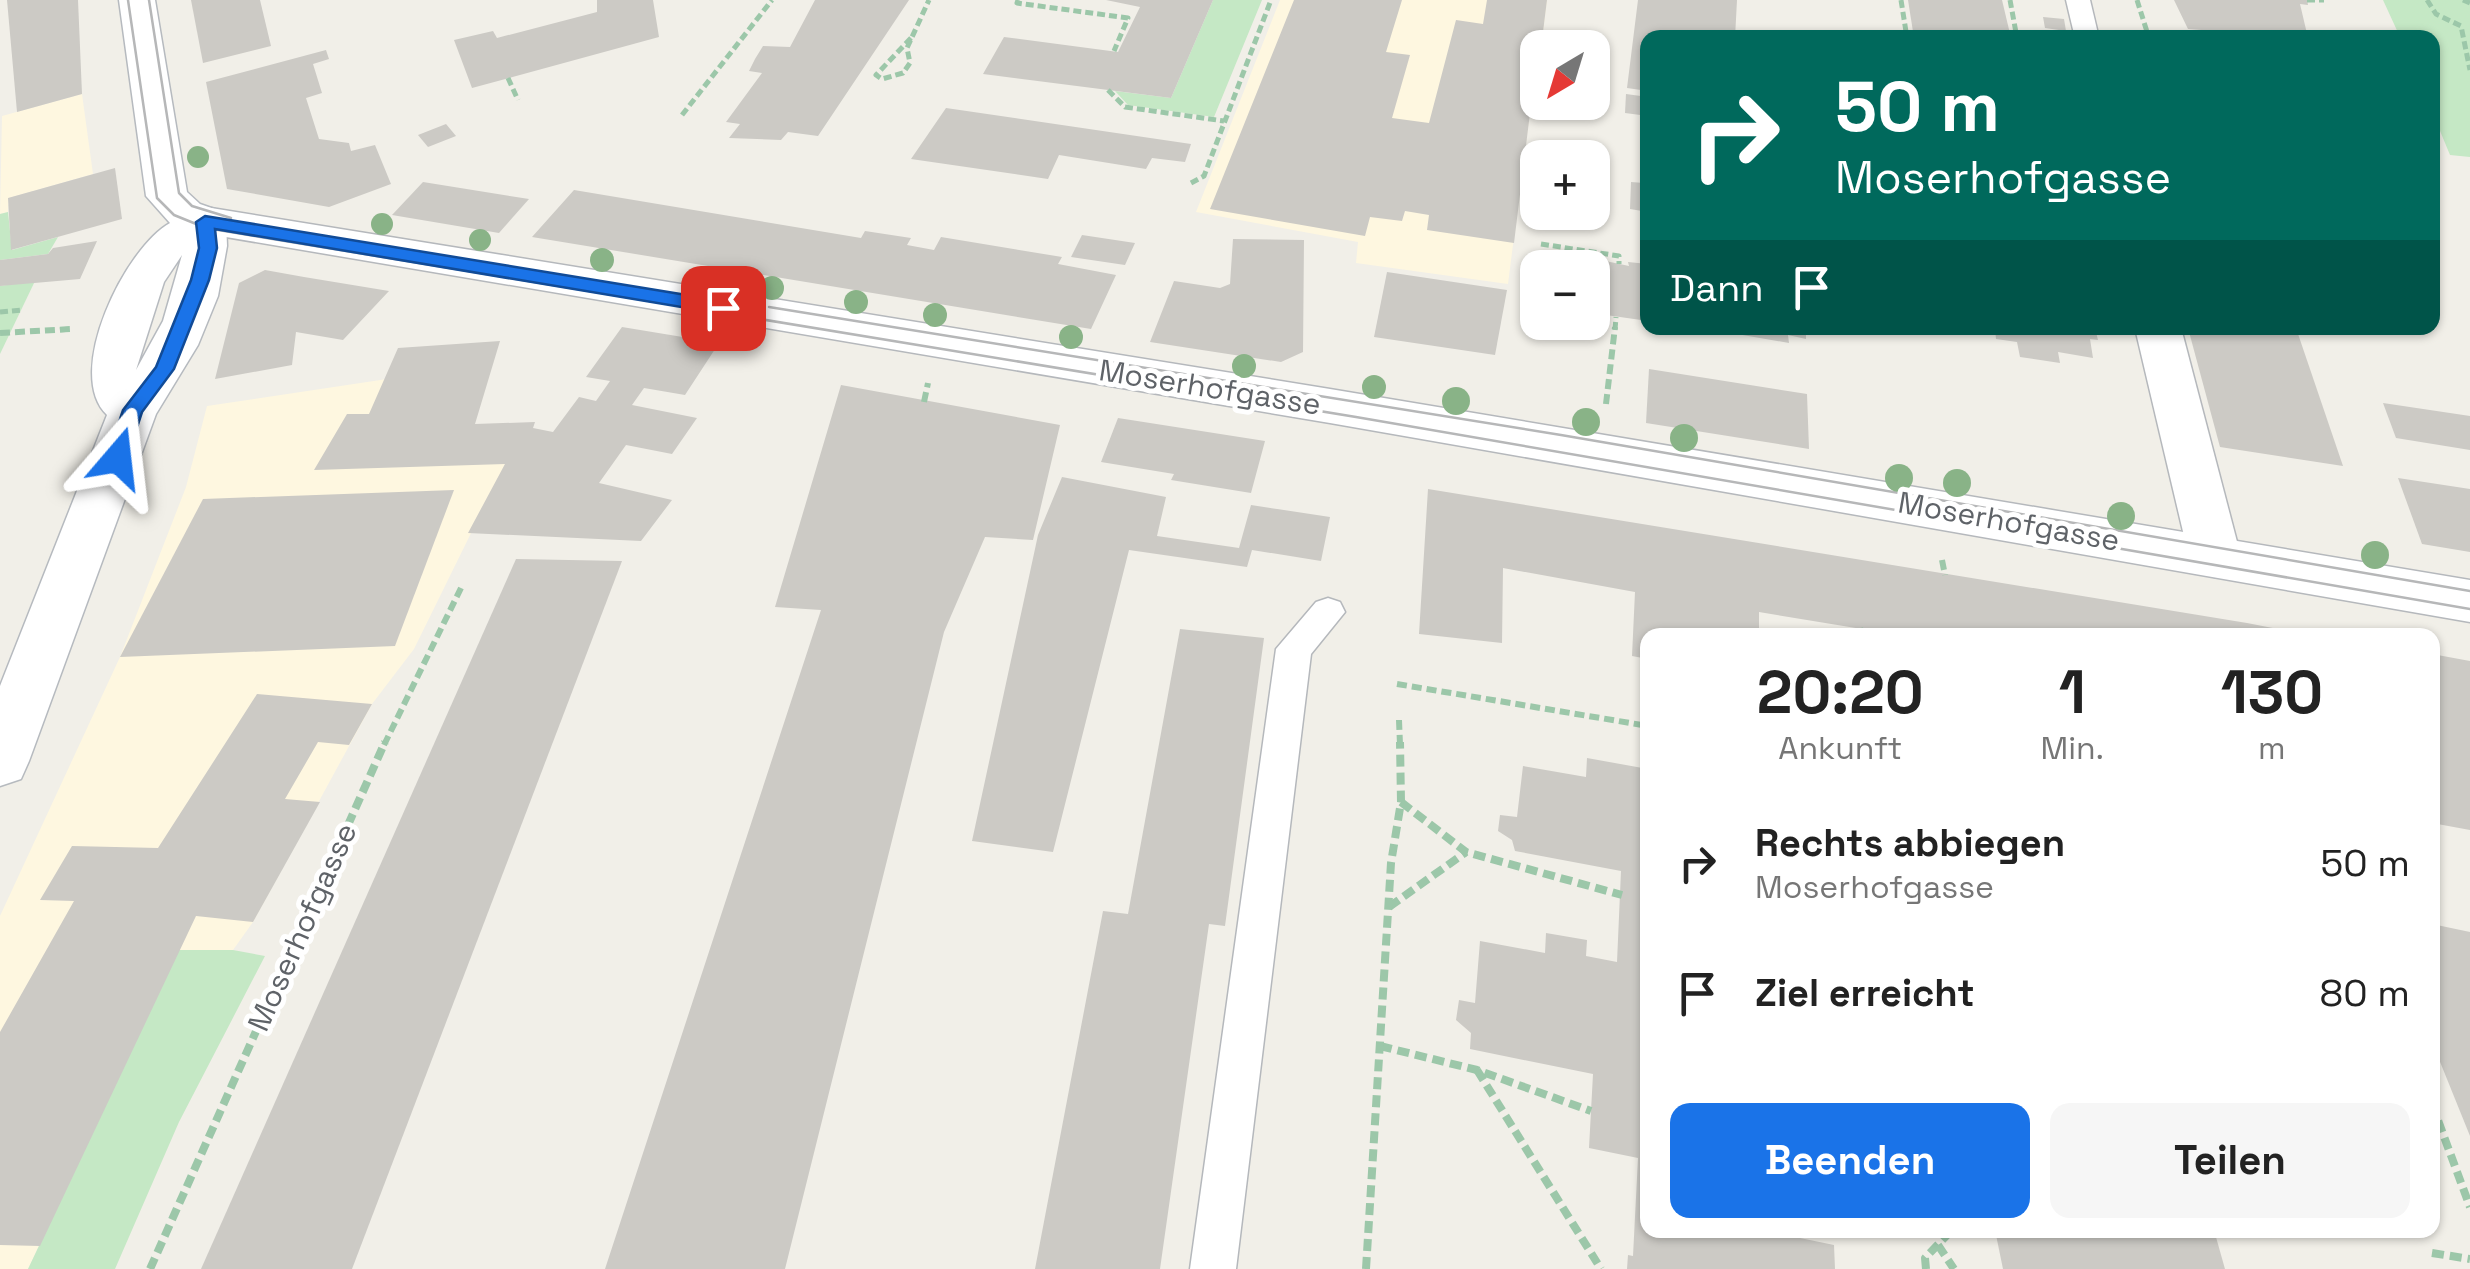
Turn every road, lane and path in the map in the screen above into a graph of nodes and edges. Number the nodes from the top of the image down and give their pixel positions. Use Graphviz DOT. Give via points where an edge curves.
graph roads {
  1 [pos="137,0"];
  2 [pos="772,0"];
  3 [pos="929,0"];
  4 [pos="1018,0"];
  5 [pos="1271,0"];
  6 [pos="1901,0"];
  7 [pos="2010,0"];
  8 [pos="2078,0"];
  9 [pos="2137,0"];
  10 [pos="2307,0"];
  11 [pos="2324,0"];
  12 [pos="2427,0"];
  13 [pos="2463,0"];
  14 [pos="2470,4"];
  15 [pos="2460,26"];
  16 [pos="2470,27"];
  17 [pos="1906,30"];
  18 [pos="2014,30"];
  19 [pos="2085,30"];
  20 [pos="2146,30"];
  21 [pos="911,38"];
  22 [pos="1114,51"];
  23 [pos="2470,70"];
  24 [pos="508,78"];
  25 [pos="1108,90"];
  26 [pos="518,100"];
  27 [pos="682,115"];
  28 [pos="1224,121"];
  29 [pos="1191,183"];
  30 [pos="205,222"];
  31 [pos="1541,244"];
  32 [pos="1619,264"];
  33 [pos="22,310"];
  34 [pos="0,312"];
  35 [pos="1616,317"];
  36 [pos="80,328"];
  37 [pos="0,334"];
  38 [pos="2160,335"];
  39 [pos="927,389"];
  40 [pos="924,402"];
  41 [pos="1604,420"];
  42 [pos="2215,557"];
  43 [pos="461,588"];
  44 [pos="2470,600"];
  45 [pos="1328,612"];
  46 [pos="1397,684"];
  47 [pos="1399,720"];
  48 [pos="1640,725"];
  49 [pos="0,761"];
  50 [pos="1401,802"];
  51 [pos="1466,852"];
  52 [pos="1622,894"];
  53 [pos="1388,908"];
  54 [pos="1380,1046"];
  55 [pos="1477,1070"];
  56 [pos="1591,1111"];
  57 [pos="2440,1125"];
  58 [pos="2470,1206"];
  59 [pos="1945,1238"];
  60 [pos="1938,1245"];
  61 [pos="2432,1254"];
  62 [pos="2470,1260"];
  63 [pos="150,1269"];
  64 [pos="1213,1269"];
  65 [pos="1366,1269"];
  66 [pos="1601,1269"];
  67 [pos="1926,1269"];
  68 [pos="1954,1269"];
  1 -- 30 [label="street" via="168,196"];
  2 -- 27 [label="path"];
  3 -- 21 [label="path"];
  4 -- 22 [label="path" via="1128,18"];
  5 -- 28 [label="path"];
  6 -- 17 [label="path"];
  7 -- 18 [label="path"];
  8 -- 19 [label="lane"];
  9 -- 20 [label="path"];
  10 -- 11 [label="path"];
  12 -- 15 [label="path" via="2436,14"];
  13 -- 14 [label="path"];
  15 -- 16 [label="path"];
  15 -- 23 [label="path"];
  21 -- 21 [label="path" via="892,53 876,75 903,73"];
  24 -- 26 [label="path"];
  25 -- 28 [label="path" via="1125,108"];
  28 -- 29 [label="path" via="1204,176"];
  30 -- 42 [label="street, Moserhofgasse"];
  30 -- 49 [label="street" via="208,248 200,280 164,369 133,410"];
  31 -- 32 [label="path" via="1619,256"];
  33 -- 34 [label="path"];
  35 -- 41 [label="path"];
  36 -- 37 [label="path"];
  38 -- 42 [label="street"];
  39 -- 40 [label="path"];
  42 -- 44 [label="street, Moserhofgasse"];
  43 -- 63 [label="path, Moserhofgasse" via="374,765"];
  45 -- 64 [label="lane" via="1294,649"];
  46 -- 48 [label="path"];
  47 -- 50 [label="path"];
  50 -- 51 [label="path"];
  50 -- 53 [label="path"];
  51 -- 52 [label="path"];
  51 -- 53 [label="path"];
  53 -- 54 [label="path"];
  54 -- 55 [label="path"];
  54 -- 65 [label="path"];
  55 -- 56 [label="path"];
  55 -- 66 [label="path"];
  57 -- 58 [label="path"];
  59 -- 60 [label="path"];
  60 -- 67 [label="path" via="1925,1258"];
  60 -- 68 [label="path"];
  61 -- 62 [label="path"];
}
